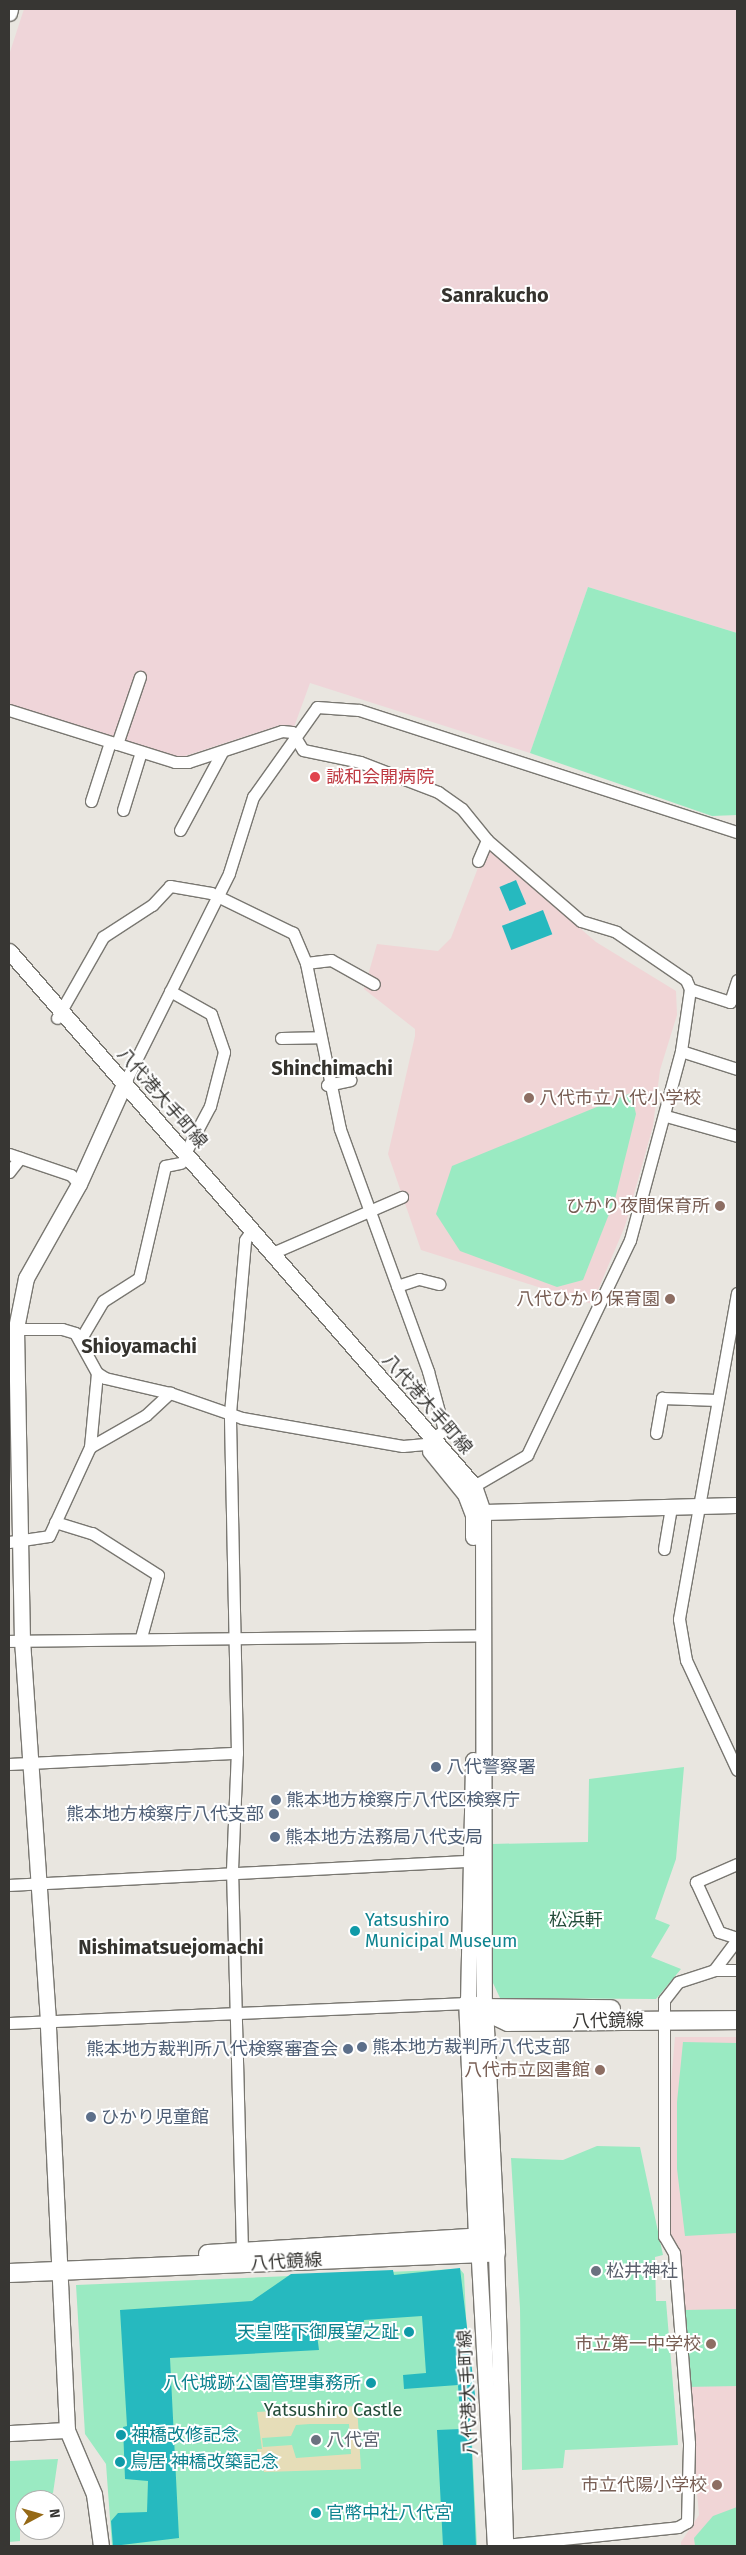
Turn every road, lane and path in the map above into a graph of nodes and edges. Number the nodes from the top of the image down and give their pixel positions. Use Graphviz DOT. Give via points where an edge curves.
graph roads {
  1 [pos="10,9"];
  2 [pos="9,13"];
  3 [pos="140,677"];
  4 [pos="9,710"];
  5 [pos="297,738"];
  6 [pos="113,743"];
  7 [pos="141,752"];
  8 [pos="222,752"];
  9 [pos="91,801"];
  10 [pos="123,810"];
  11 [pos="180,830"];
  12 [pos="737,832"];
  13 [pos="487,840"];
  14 [pos="478,861"];
  15 [pos="217,896"];
  16 [pos="9,951"];
  17 [pos="9,962"];
  18 [pos="306,964"];
  19 [pos="737,980"];
  20 [pos="374,984"];
  21 [pos="690,989"];
  22 [pos="170,990"];
  23 [pos="58,1014"];
  24 [pos="320,1037"];
  25 [pos="281,1038"];
  26 [pos="680,1051"];
  27 [pos="737,1069"];
  28 [pos="350,1080"];
  29 [pos="327,1084"];
  30 [pos="123,1088"];
  31 [pos="666,1116"];
  32 [pos="737,1136"];
  33 [pos="14,1156"];
  34 [pos="183,1158"];
  35 [pos="9,1172"];
  36 [pos="79,1184"];
  37 [pos="402,1196"];
  38 [pos="368,1211"];
  39 [pos="248,1235"];
  40 [pos="270,1254"];
  41 [pos="439,1284"];
  42 [pos="396,1286"];
  43 [pos="737,1293"];
  44 [pos="12,1328"];
  45 [pos="80,1340"];
  46 [pos="97,1373"];
  47 [pos="170,1393"];
  48 [pos="717,1400"];
  49 [pos="230,1413"];
  50 [pos="656,1433"];
  51 [pos="429,1441"];
  52 [pos="90,1447"];
  53 [pos="474,1486"];
  54 [pos="737,1505"];
  55 [pos="698,1506"];
  56 [pos="671,1508"];
  57 [pos="483,1512"];
  58 [pos="55,1522"];
  59 [pos="13,1542"];
  60 [pos="664,1549"];
  61 [pos="479,1635"];
  62 [pos="237,1636"];
  63 [pos="141,1637"];
  64 [pos="15,1641"];
  65 [pos="237,1753"];
  66 [pos="30,1763"];
  67 [pos="9,1764"];
  68 [pos="737,1770"];
  69 [pos="477,1860"];
  70 [pos="737,1864"];
  71 [pos="232,1870"];
  72 [pos="39,1884"];
  73 [pos="9,1885"];
  74 [pos="737,1939"];
  75 [pos="714,1970"];
  76 [pos="737,1970"];
  77 [pos="476,2005"];
  78 [pos="237,2010"];
  79 [pos="737,2010"];
  80 [pos="664,2015"];
  81 [pos="737,2020"];
  82 [pos="48,2021"];
  83 [pos="9,2023"];
  84 [pos="487,2245"];
  85 [pos="242,2251"];
  86 [pos="59,2270"];
  87 [pos="9,2273"];
  88 [pos="68,2430"];
  89 [pos="9,2433"];
  90 [pos="101,2546"];
  91 [pos="502,2546"];
  1 -- 2 [label="main road"];
  3 -- 6 [label="street"];
  4 -- 6 [label="street"];
  5 -- 8 [label="street" via="282,731"];
  5 -- 12 [label="street" via="308,714 317,707 359,710"];
  5 -- 13 [label="street" via="303,750 360,762 438,792 462,809"];
  5 -- 15 [label="street" via="253,797"];
  6 -- 7 [label="street"];
  6 -- 9 [label="street"];
  7 -- 8 [label="street" via="188,762"];
  7 -- 10 [label="street"];
  8 -- 11 [label="street"];
  13 -- 14 [label="street"];
  13 -- 21 [label="street" via="580,922 616,932 657,957"];
  15 -- 18 [label="street" via="293,933"];
  15 -- 22 [label="street"];
  15 -- 23 [label="street" via="170,886 152,905 106,934"];
  16 -- 23 [label="main road, 八代港大手町線"];
  17 -- 23 [label="main road, 八代港大手町線"];
  18 -- 20 [label="street" via="330,960"];
  18 -- 24 [label="street"];
  19 -- 21 [label="street" via="730,1002"];
  21 -- 26 [label="street"];
  22 -- 30 [label="street"];
  22 -- 34 [label="street" via="211,1014 224,1052 210,1106"];
  23 -- 30 [label="main road, 八代港大手町線"];
  24 -- 25 [label="street"];
  24 -- 29 [label="street"];
  26 -- 27 [label="street"];
  26 -- 31 [label="street"];
  28 -- 29 [label="street"];
  29 -- 38 [label="street"];
  30 -- 34 [label="main road, 八代港大手町線"];
  30 -- 36 [label="main road"];
  31 -- 32 [label="street"];
  31 -- 53 [label="street" via="630,1240 527,1455"];
  33 -- 35 [label="street"];
  33 -- 36 [label="street" via="71,1175"];
  34 -- 39 [label="main road, 八代港大手町線"];
  34 -- 45 [label="street" via="164,1166 139,1278 103,1301"];
  36 -- 44 [label="main road" via="26,1278"];
  37 -- 38 [label="street"];
  38 -- 40 [label="street"];
  38 -- 42 [label="street"];
  39 -- 40 [label="main road, 八代港大手町線"];
  39 -- 49 [label="street"];
  39 -- 51 [label="main road, 八代港大手町線"];
  40 -- 51 [label="main road, 八代港大手町線"];
  41 -- 42 [label="street" via="420,1279"];
  42 -- 51 [label="street" via="444,1430"];
  43 -- 48 [label="street"];
  44 -- 45 [label="street" via="62,1329"];
  44 -- 59 [label="main road"];
  45 -- 46 [label="street"];
  46 -- 47 [label="street"];
  46 -- 52 [label="street"];
  47 -- 49 [label="street"];
  47 -- 52 [label="street" via="146,1415"];
  48 -- 50 [label="street" via="664,1393"];
  48 -- 55 [label="street"];
  49 -- 51 [label="street" via="364,1441"];
  49 -- 62 [label="street"];
  51 -- 53 [label="main road, 八代港大手町線"];
  51 -- 61 [label="main road, 八代港大手町線" via="465,1494 473,1515"];
  52 -- 58 [label="street"];
  53 -- 57 [label="main road, 八代港大手町線"];
  54 -- 55 [label="main road"];
  55 -- 56 [label="main road"];
  55 -- 68 [label="street" via="679,1636"];
  56 -- 57 [label="main road"];
  56 -- 60 [label="street"];
  57 -- 61 [label="main road, 八代港大手町線"];
  58 -- 59 [label="street" via="49,1536"];
  58 -- 63 [label="street" via="92,1533 158,1575"];
  59 -- 64 [label="main road"];
  61 -- 62 [label="street"];
  61 -- 69 [label="main road, 八代港大手町線"];
  62 -- 63 [label="street"];
  62 -- 65 [label="street"];
  63 -- 64 [label="street"];
  64 -- 66 [label="main road"];
  65 -- 66 [label="street"];
  65 -- 71 [label="street"];
  66 -- 67 [label="street"];
  66 -- 72 [label="main road"];
  69 -- 71 [label="street"];
  69 -- 77 [label="main road, 八代港大手町線"];
  70 -- 74 [label="street" via="696,1882 719,1932"];
  71 -- 72 [label="street"];
  71 -- 78 [label="street"];
  72 -- 73 [label="street"];
  72 -- 82 [label="main road"];
  74 -- 75 [label="street"];
  75 -- 76 [label="street"];
  75 -- 80 [label="street" via="678,1982 664,2000"];
  77 -- 78 [label="street"];
  77 -- 80 [label="main road, 八代鏡線"];
  77 -- 84 [label="main road"];
  78 -- 82 [label="street"];
  78 -- 85 [label="street"];
  79 -- 80 [label="main road, 八代鏡線"];
  80 -- 81 [label="main road, 八代鏡線"];
  80 -- 91 [label="street" via="664,2236 674,2253 689,2443 687,2522 678,2527"];
  82 -- 83 [label="street"];
  82 -- 86 [label="main road"];
  84 -- 85 [label="main road, 八代鏡線"];
  84 -- 86 [label="main road, 八代鏡線"];
  84 -- 91 [label="main road, 八代港大手町線"];
  85 -- 86 [label="main road, 八代鏡線" via="78,2264"];
  86 -- 87 [label="main road, 八代鏡線"];
  86 -- 88 [label="main road"];
  88 -- 89 [label="main road"];
  88 -- 90 [label="main road" via="94,2494"];
}
